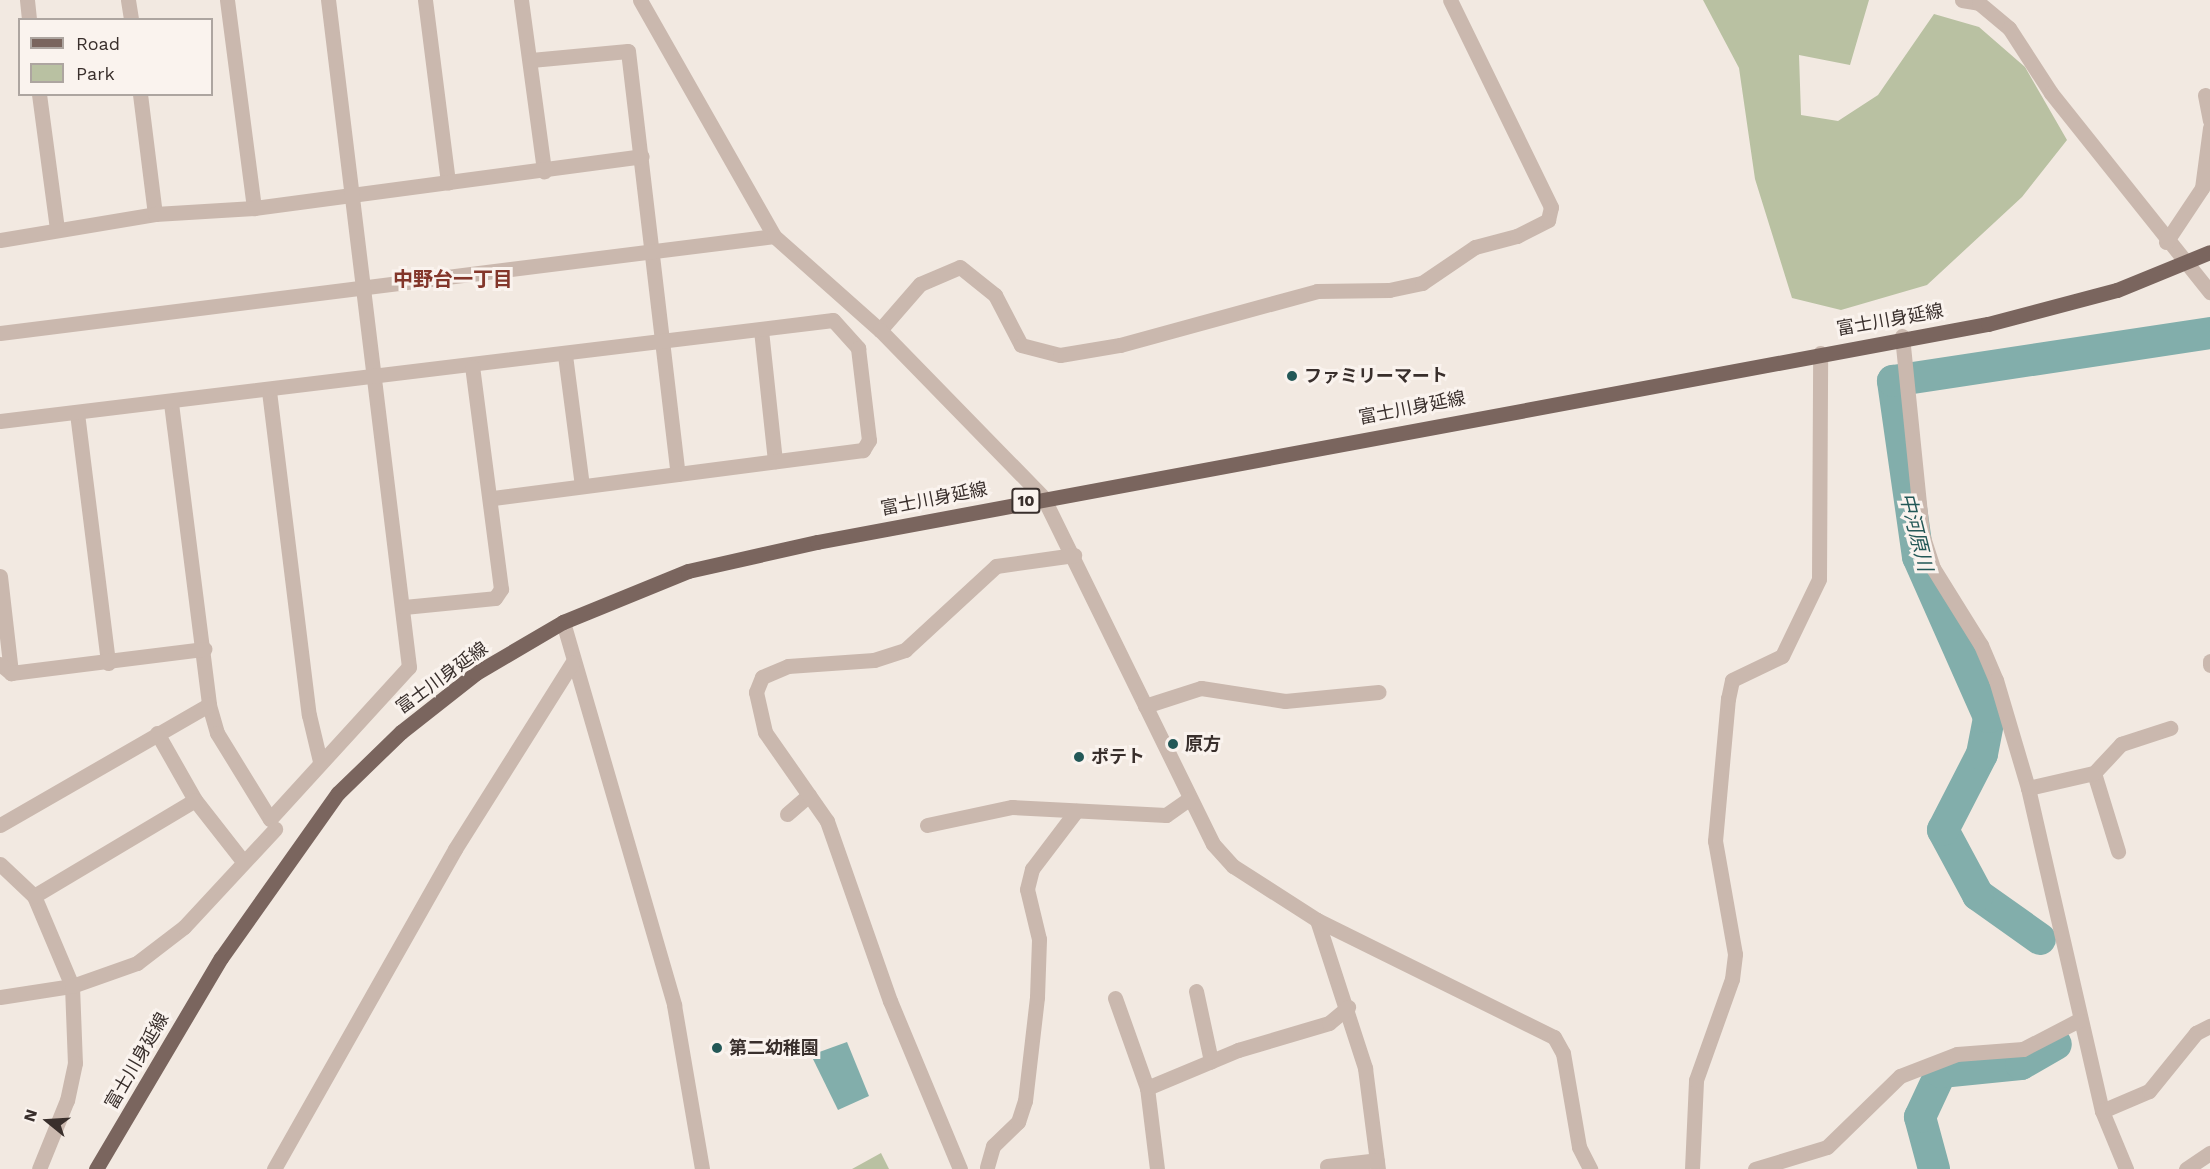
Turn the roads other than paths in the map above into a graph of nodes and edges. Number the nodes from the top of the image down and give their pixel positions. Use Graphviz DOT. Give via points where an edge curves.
graph roads {
  1 [pos="27,0"];
  2 [pos="128,0"];
  3 [pos="227,0"];
  4 [pos="328,0"];
  5 [pos="425,0"];
  6 [pos="521,0"];
  7 [pos="640,0"];
  8 [pos="1450,0"];
  9 [pos="1962,0"];
  10 [pos="29,18"];
  11 [pos="131,18"];
  12 [pos="531,60"];
  13 [pos="2205,95"];
  14 [pos="39,96"];
  15 [pos="140,96"];
  16 [pos="2210,121"];
  17 [pos="2210,128"];
  18 [pos="642,156"];
  19 [pos="544,171"];
  20 [pos="448,183"];
  21 [pos="352,193"];
  22 [pos="254,208"];
  23 [pos="155,214"];
  24 [pos="57,230"];
  25 [pos="774,236"];
  26 [pos="0,240"];
  27 [pos="2166,242"];
  28 [pos="653,248"];
  29 [pos="2210,252"];
  30 [pos="2184,266"];
  31 [pos="362,287"];
  32 [pos="2210,292"];
  33 [pos="761,330"];
  34 [pos="880,330"];
  35 [pos="0,333"];
  36 [pos="1902,336"];
  37 [pos="663,342"];
  38 [pos="1820,353"];
  39 [pos="566,355"];
  40 [pos="472,367"];
  41 [pos="372,378"];
  42 [pos="269,391"];
  43 [pos="171,403"];
  44 [pos="77,413"];
  45 [pos="0,422"];
  46 [pos="775,461"];
  47 [pos="678,474"];
  48 [pos="582,486"];
  49 [pos="1043,497"];
  50 [pos="491,498"];
  51 [pos="1074,555"];
  52 [pos="0,576"];
  53 [pos="404,607"];
  54 [pos="563,622"];
  55 [pos="205,649"];
  56 [pos="108,663"];
  57 [pos="572,663"];
  58 [pos="5,669"];
  59 [pos="1379,692"];
  60 [pos="209,705"];
  61 [pos="1145,706"];
  62 [pos="2170,728"];
  63 [pos="157,733"];
  64 [pos="320,761"];
  65 [pos="2094,773"];
  66 [pos="2028,788"];
  67 [pos="808,795"];
  68 [pos="1189,799"];
  69 [pos="195,800"];
  70 [pos="1076,811"];
  71 [pos="787,814"];
  72 [pos="0,825"];
  73 [pos="927,825"];
  74 [pos="275,829"];
  75 [pos="2118,850"];
  76 [pos="242,860"];
  77 [pos="0,864"];
  78 [pos="34,896"];
  79 [pos="1317,920"];
  80 [pos="72,986"];
  81 [pos="1196,991"];
  82 [pos="0,997"];
  83 [pos="1115,998"];
  84 [pos="1348,1007"];
  85 [pos="2079,1020"];
  86 [pos="2210,1026"];
  87 [pos="1211,1061"];
  88 [pos="1147,1088"];
  89 [pos="2102,1111"];
  90 [pos="2210,1153"];
  91 [pos="1377,1165"];
  92 [pos="1327,1166"];
  93 [pos="987,1167"];
  94 [pos="39,1169"];
  95 [pos="96,1169"];
  96 [pos="274,1169"];
  97 [pos="702,1169"];
  98 [pos="960,1169"];
  99 [pos="1157,1169"];
  100 [pos="1590,1169"];
  101 [pos="1692,1169"];
  102 [pos="1755,1169"];
  103 [pos="2126,1169"];
  104 [pos="2186,1169"];
  1 -- 10 [label="street"];
  2 -- 11 [label="street"];
  3 -- 22 [label="street"];
  4 -- 21 [label="street"];
  5 -- 20 [label="street"];
  6 -- 12 [label="street"];
  7 -- 25 [label="street"];
  8 -- 34 [label="street" via="1551,207 1548,220 1517,236 1475,247 1422,283 1389,290 1317,291 1060,355 1021,345 995,295 960,267 920,284"];
  9 -- 27 [label="street" via="1979,3 2009,28 2051,93"];
  12 -- 18 [label="street" via="628,51"];
  12 -- 19 [label="street"];
  13 -- 16 [label="street"];
  14 -- 24 [label="street"];
  15 -- 23 [label="street"];
  17 -- 27 [label="street" via="2202,188"];
  18 -- 19 [label="street"];
  18 -- 28 [label="street"];
  19 -- 20 [label="street"];
  20 -- 21 [label="street"];
  21 -- 22 [label="street"];
  21 -- 31 [label="street"];
  22 -- 23 [label="street"];
  23 -- 24 [label="street"];
  24 -- 26 [label="street"];
  25 -- 28 [label="street"];
  25 -- 34 [label="street"];
  27 -- 30 [label="street"];
  28 -- 31 [label="street"];
  28 -- 37 [label="street"];
  29 -- 30 [label="main road, 富士川身延線 / 10"];
  30 -- 32 [label="street"];
  30 -- 36 [label="main road, 富士川身延線 / 10" via="2117,290 1989,324"];
  31 -- 35 [label="street"];
  31 -- 41 [label="street"];
  33 -- 37 [label="street"];
  33 -- 46 [label="street"];
  33 -- 46 [label="street" via="833,320 858,348 869,440 863,450"];
  34 -- 49 [label="street"];
  36 -- 38 [label="main road, 富士川身延線 / 10"];
  36 -- 66 [label="street" via="1922,534 1933,568 1981,645"];
  37 -- 39 [label="street"];
  37 -- 47 [label="street"];
  38 -- 49 [label="main road, 富士川身延線 / 10"];
  38 -- 101 [label="street" via="1819,579 1782,656 1732,680 1728,699 1715,841 1735,954 1732,979 1696,1080"];
  39 -- 40 [label="street"];
  39 -- 48 [label="street"];
  40 -- 41 [label="street"];
  40 -- 50 [label="street"];
  41 -- 42 [label="street"];
  41 -- 53 [label="street"];
  42 -- 43 [label="street"];
  42 -- 64 [label="street" via="309,715"];
  43 -- 44 [label="street"];
  43 -- 55 [label="street"];
  44 -- 45 [label="street"];
  44 -- 56 [label="street"];
  46 -- 47 [label="street"];
  47 -- 48 [label="street"];
  48 -- 50 [label="street"];
  49 -- 51 [label="street"];
  49 -- 54 [label="main road, 富士川身延線 / 10" via="688,571"];
  50 -- 53 [label="street" via="501,589 495,598"];
  51 -- 61 [label="street"];
  51 -- 67 [label="street" via="996,566 905,650 874,660 788,666 762,677 756,692 765,732"];
  52 -- 58 [label="street"];
  53 -- 64 [label="street" via="409,667"];
  54 -- 57 [label="street"];
  54 -- 95 [label="main road, 富士川身延線 / 10" via="476,673 401,732 338,793 221,958"];
  55 -- 56 [label="street"];
  55 -- 60 [label="street"];
  56 -- 58 [label="street"];
  57 -- 96 [label="street" via="455,849"];
  57 -- 97 [label="street" via="674,1005"];
  59 -- 61 [label="street" via="1285,701 1201,688"];
  60 -- 63 [label="street"];
  60 -- 64 [label="street" via="218,733 270,819"];
  61 -- 68 [label="street"];
  62 -- 65 [label="street" via="2121,744"];
  63 -- 69 [label="street"];
  63 -- 72 [label="street"];
  65 -- 66 [label="street"];
  65 -- 75 [label="street"];
  66 -- 85 [label="street"];
  67 -- 71 [label="street"];
  67 -- 98 [label="street" via="827,821 890,1001"];
  68 -- 70 [label="street" via="1166,815"];
  68 -- 79 [label="street" via="1213,844 1233,866"];
  69 -- 76 [label="street"];
  69 -- 78 [label="street"];
  70 -- 73 [label="street" via="1012,807"];
  70 -- 93 [label="street" via="1032,869 1027,889 1038,939 1037,997 1025,1101 1018,1122 993,1146"];
  74 -- 76 [label="street"];
  76 -- 80 [label="street" via="184,927 137,963"];
  77 -- 78 [label="street"];
  78 -- 80 [label="street"];
  79 -- 84 [label="street"];
  79 -- 100 [label="street" via="1554,1037 1563,1053 1579,1147"];
  80 -- 82 [label="street"];
  80 -- 94 [label="street" via="75,1063 67,1100"];
  81 -- 87 [label="street"];
  83 -- 88 [label="street"];
  84 -- 87 [label="street" via="1329,1023"];
  84 -- 91 [label="street" via="1365,1068"];
  85 -- 89 [label="street"];
  85 -- 102 [label="street" via="2023,1049 1957,1054 1900,1076 1827,1147"];
  86 -- 89 [label="street" via="2196,1033 2149,1091"];
  87 -- 88 [label="street"];
  88 -- 99 [label="street"];
  89 -- 103 [label="street"];
  90 -- 104 [label="street"];
  91 -- 92 [label="street"];
}
